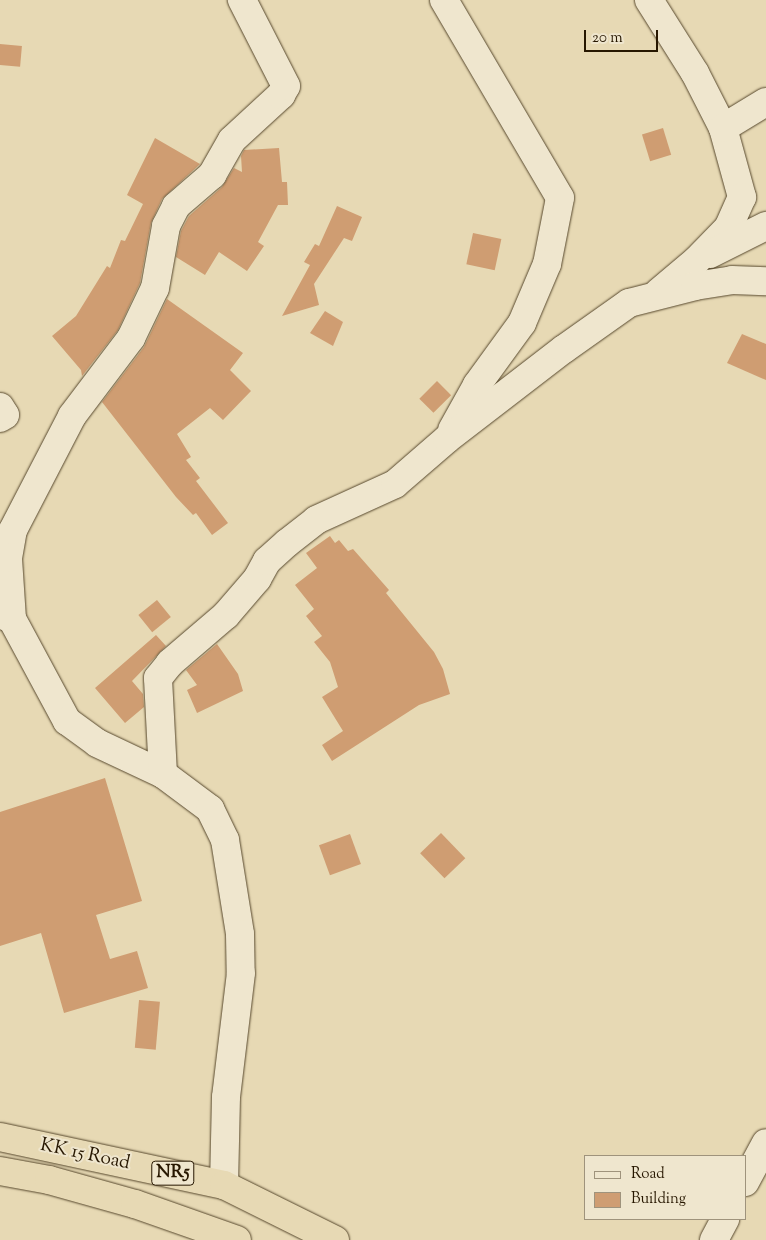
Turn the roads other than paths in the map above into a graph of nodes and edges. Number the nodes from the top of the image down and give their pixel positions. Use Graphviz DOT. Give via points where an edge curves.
graph roads {
  1 [pos="242,0"];
  2 [pos="444,0"];
  3 [pos="649,0"];
  4 [pos="766,102"];
  5 [pos="723,128"];
  6 [pos="766,226"];
  7 [pos="698,260"];
  8 [pos="766,281"];
  9 [pos="652,297"];
  10 [pos="0,408"];
  11 [pos="0,418"];
  12 [pos="447,439"];
  13 [pos="6,617"];
  14 [pos="163,774"];
  15 [pos="0,1137"];
  16 [pos="766,1143"];
  17 [pos="0,1171"];
  18 [pos="746,1180"];
  19 [pos="224,1185"];
  20 [pos="724,1220"];
  21 [pos="237,1240"];
  22 [pos="335,1240"];
  23 [pos="714,1240"];
  1 -- 13 [label="street" via="286,86 232,140 212,175 176,206 166,226 155,288 131,338 72,416 13,530 8,558"];
  2 -- 12 [label="street" via="560,198 547,264 522,323 477,384"];
  3 -- 5 [label="street" via="695,73"];
  4 -- 5 [label="street"];
  5 -- 7 [label="street" via="742,197 728,228"];
  6 -- 7 [label="street"];
  7 -- 9 [label="street"];
  8 -- 9 [label="street" via="732,280"];
  9 -- 12 [label="street" via="629,303 608,316"];
  10 -- 11 [label="street" via="5,415"];
  12 -- 14 [label="street" via="395,484 316,520 287,543 266,561 257,579 226,615 170,663 158,678"];
  13 -- 14 [label="street" via="67,721 96,743"];
  14 -- 19 [label="street" via="210,809 225,840 240,934 241,973 226,1097"];
  15 -- 19 [label="highway, KK 15 Road / NR5"];
  16 -- 18 [label="street"];
  17 -- 21 [label="highway, KK 15 Road / NR5" via="49,1180 135,1204"];
  19 -- 22 [label="highway, KK 15 Road / NR5"];
  20 -- 23 [label="street"];
}
